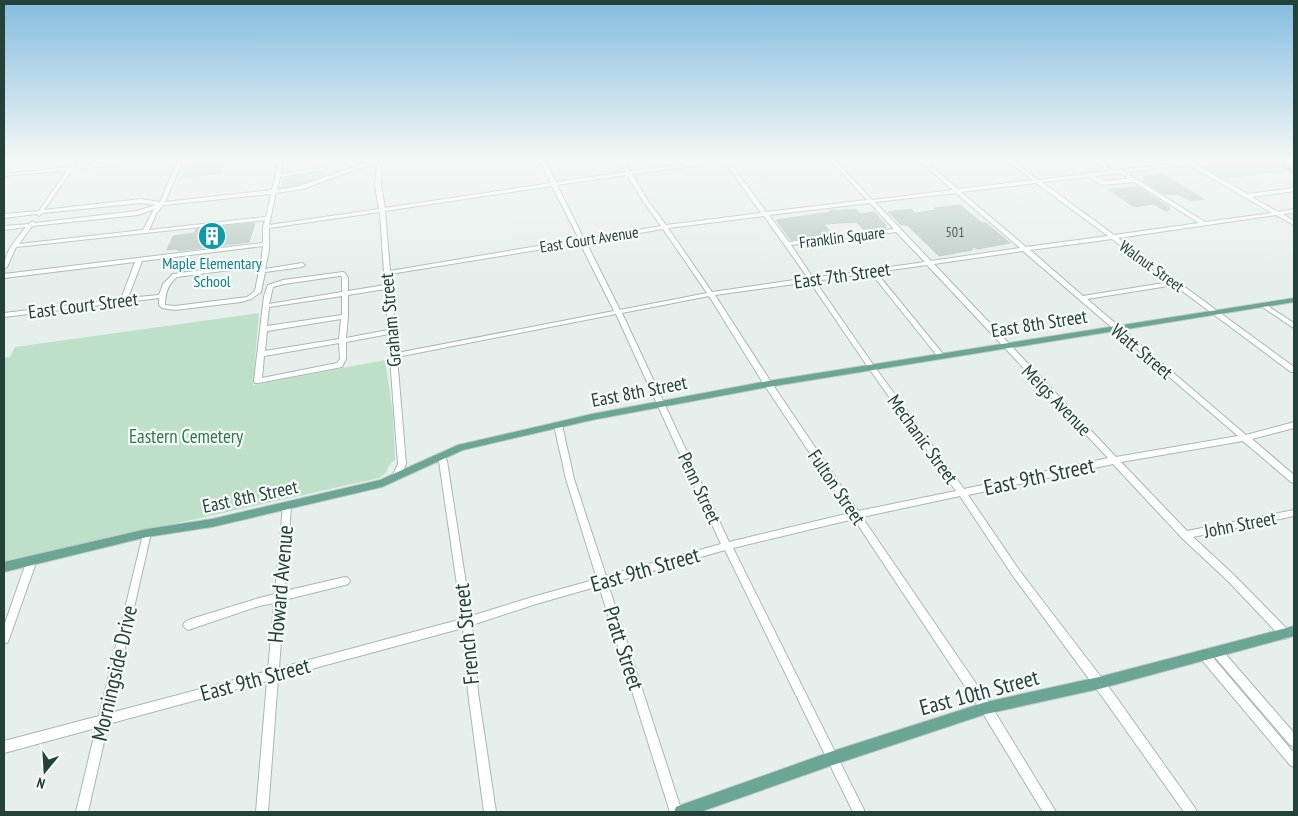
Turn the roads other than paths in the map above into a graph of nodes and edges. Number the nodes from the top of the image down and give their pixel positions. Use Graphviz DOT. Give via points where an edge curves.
graph roads {
  1 [pos="49,200"];
  2 [pos="164,200"];
  3 [pos="199,200"];
  4 [pos="273,200"];
  5 [pos="380,200"];
  6 [pos="454,200"];
  7 [pos="561,200"];
  8 [pos="648,200"];
  9 [pos="755,200"];
  10 [pos="879,200"];
  11 [pos="966,200"];
  12 [pos="1062,200"];
  13 [pos="1167,200"];
  14 [pos="1254,200"];
  15 [pos="871,201"];
  16 [pos="162,204"];
  17 [pos="382,211"];
  18 [pos="1294,211"];
  19 [pos="41,212"];
  20 [pos="1277,213"];
  21 [pos="765,214"];
  22 [pos="4,216"];
  23 [pos="268,218"];
  24 [pos="1203,223"];
  25 [pos="1294,223"];
  26 [pos="31,225"];
  27 [pos="666,227"];
  28 [pos="4,228"];
  29 [pos="266,228"];
  30 [pos="897,230"];
  31 [pos="145,232"];
  32 [pos="1111,236"];
  33 [pos="582,240"];
  34 [pos="265,244"];
  35 [pos="787,244"];
  36 [pos="14,246"];
  37 [pos="1024,250"];
  38 [pos="139,260"];
  39 [pos="929,263"];
  40 [pos="262,264"];
  41 [pos="302,265"];
  42 [pos="4,267"];
  43 [pos="262,271"];
  44 [pos="872,271"];
  45 [pos="386,273"];
  46 [pos="4,276"];
  47 [pos="811,279"];
  48 [pos="1175,283"];
  49 [pos="387,287"];
  50 [pos="345,294"];
  51 [pos="711,294"];
  52 [pos="163,296"];
  53 [pos="1081,298"];
  54 [pos="124,300"];
  55 [pos="1294,300"];
  56 [pos="1263,305"];
  57 [pos="266,306"];
  58 [pos="1214,311"];
  59 [pos="618,312"];
  60 [pos="4,315"];
  61 [pos="345,316"];
  62 [pos="1294,326"];
  63 [pos="264,328"];
  64 [pos="1116,329"];
  65 [pos="390,332"];
  66 [pos="342,339"];
  67 [pos="1006,345"];
  68 [pos="262,354"];
  69 [pos="392,356"];
  70 [pos="942,356"];
  71 [pos="872,368"];
  72 [pos="1294,370"];
  73 [pos="768,384"];
  74 [pos="662,403"];
  75 [pos="558,425"];
  76 [pos="1294,425"];
  77 [pos="1245,438"];
  78 [pos="440,456"];
  79 [pos="1115,460"];
  80 [pos="396,477"];
  81 [pos="1294,480"];
  82 [pos="962,493"];
  83 [pos="287,506"];
  84 [pos="1294,513"];
  85 [pos="856,515"];
  86 [pos="147,533"];
  87 [pos="1185,536"];
  88 [pos="727,546"];
  89 [pos="32,560"];
  90 [pos="4,567"];
  91 [pos="345,581"];
  92 [pos="602,581"];
  93 [pos="279,598"];
  94 [pos="467,622"];
  95 [pos="188,625"];
  96 [pos="1290,632"];
  97 [pos="4,639"];
  98 [pos="1218,653"];
  99 [pos="1205,656"];
  100 [pos="272,674"];
  101 [pos="1099,683"];
  102 [pos="986,708"];
  103 [pos="102,720"];
  104 [pos="1294,741"];
  105 [pos="4,747"];
  106 [pos="833,758"];
  107 [pos="1294,761"];
  108 [pos="82,812"];
  109 [pos="262,812"];
  110 [pos="490,812"];
  111 [pos="676,812"];
  112 [pos="681,812"];
  113 [pos="859,812"];
  114 [pos="1050,812"];
  115 [pos="1191,812"];
  1 -- 19 [label="street"];
  2 -- 16 [label="street"];
  3 -- 16 [label="street"];
  4 -- 23 [label="street"];
  5 -- 17 [label="street, Graham Street"];
  6 -- 17 [label="street"];
  7 -- 33 [label="street, Penn Street"];
  8 -- 27 [label="street, Fulton Street"];
  9 -- 21 [label="street, Mechanic Street"];
  10 -- 15 [label="street, East Court Avenue"];
  11 -- 37 [label="street, Watt Street"];
  12 -- 32 [label="street, Walnut Street"];
  13 -- 24 [label="street"];
  14 -- 20 [label="street"];
  15 -- 21 [label="street, East Court Avenue"];
  15 -- 30 [label="street, Meigs Avenue"];
  16 -- 19 [label="street" via="141,201"];
  16 -- 26 [label="street" via="138,213"];
  16 -- 31 [label="street"];
  17 -- 29 [label="street"];
  17 -- 45 [label="street, Graham Street"];
  18 -- 20 [label="street, East 7th Street"];
  19 -- 22 [label="street"];
  19 -- 26 [label="street"];
  20 -- 24 [label="street, East 7th Street"];
  20 -- 25 [label="street"];
  21 -- 27 [label="street, East Court Avenue"];
  21 -- 35 [label="street, Mechanic Street"];
  23 -- 29 [label="street"];
  23 -- 31 [label="street"];
  24 -- 32 [label="street, East 7th Street"];
  26 -- 28 [label="street"];
  26 -- 36 [label="street"];
  27 -- 33 [label="street, East Court Avenue"];
  27 -- 51 [label="street, Fulton Street"];
  29 -- 34 [label="street"];
  30 -- 35 [label="street, Franklin Square"];
  30 -- 39 [label="street, Meigs Avenue"];
  31 -- 36 [label="street"];
  32 -- 37 [label="street, East 7th Street"];
  32 -- 48 [label="street, Walnut Street"];
  33 -- 45 [label="street, East Court Avenue"];
  33 -- 59 [label="street, Penn Street"];
  34 -- 38 [label="street"];
  34 -- 40 [label="street"];
  35 -- 47 [label="street, Mechanic Street"];
  36 -- 42 [label="street"];
  37 -- 39 [label="street, East 7th Street"];
  37 -- 53 [label="street, Watt Street"];
  38 -- 46 [label="street"];
  38 -- 54 [label="street"];
  39 -- 44 [label="street, East 7th Street"];
  39 -- 67 [label="street, Meigs Avenue"];
  40 -- 43 [label="street"];
  40 -- 52 [label="street" via="182,273 168,281"];
  41 -- 43 [label="street"];
  43 -- 52 [label="street" via="258,292 249,298 171,308 162,305"];
  44 -- 47 [label="street, East 7th Street"];
  44 -- 70 [label="street"];
  45 -- 49 [label="street, Graham Street"];
  47 -- 51 [label="street, East 7th Street"];
  47 -- 71 [label="street, Mechanic Street"];
  48 -- 53 [label="street"];
  48 -- 58 [label="street, Walnut Street"];
  49 -- 50 [label="street"];
  49 -- 65 [label="street, Graham Street"];
  50 -- 57 [label="street"];
  50 -- 57 [label="street" via="342,274 283,282 270,286"];
  50 -- 61 [label="street"];
  51 -- 59 [label="street, East 7th Street"];
  51 -- 73 [label="street, Fulton Street"];
  52 -- 54 [label="street, East Court Street"];
  53 -- 64 [label="street, Watt Street"];
  54 -- 60 [label="street, East Court Street"];
  55 -- 56 [label="main road, East 8th Street"];
  56 -- 58 [label="main road, East 8th Street"];
  56 -- 62 [label="street"];
  57 -- 63 [label="street"];
  58 -- 64 [label="main road, East 8th Street"];
  58 -- 72 [label="street, Walnut Street"];
  59 -- 69 [label="street, East 7th Street"];
  59 -- 74 [label="street, Penn Street"];
  61 -- 63 [label="street"];
  61 -- 66 [label="street"];
  63 -- 68 [label="street"];
  64 -- 67 [label="main road, East 8th Street"];
  64 -- 77 [label="street, Watt Street"];
  65 -- 66 [label="street"];
  65 -- 69 [label="street, Graham Street"];
  66 -- 68 [label="street"];
  66 -- 68 [label="street" via="343,359 340,365 261,382 258,381"];
  67 -- 70 [label="main road, East 8th Street"];
  67 -- 79 [label="street, Meigs Avenue"];
  69 -- 80 [label="street, Graham Street" via="402,464"];
  70 -- 71 [label="main road, East 8th Street"];
  71 -- 73 [label="main road, East 8th Street"];
  71 -- 82 [label="street, Mechanic Street"];
  73 -- 74 [label="main road, East 8th Street"];
  73 -- 85 [label="street, Fulton Street"];
  74 -- 75 [label="main road, East 8th Street"];
  74 -- 88 [label="street, Penn Street"];
  75 -- 78 [label="main road, East 8th Street"];
  75 -- 92 [label="street, Pratt Street" via="570,479"];
  76 -- 77 [label="street, East 9th Street"];
  77 -- 79 [label="street, East 9th Street"];
  77 -- 81 [label="street, Watt Street"];
  78 -- 80 [label="main road, East 8th Street"];
  78 -- 94 [label="street, French Street"];
  79 -- 82 [label="street, East 9th Street"];
  79 -- 87 [label="street, Meigs Avenue"];
  80 -- 83 [label="main road, East 8th Street"];
  82 -- 85 [label="street, East 9th Street"];
  82 -- 101 [label="street, Mechanic Street" via="1016,573"];
  83 -- 86 [label="main road, East 8th Street"];
  83 -- 93 [label="street, Howard Avenue"];
  84 -- 87 [label="street, John Street"];
  85 -- 88 [label="street, East 9th Street"];
  85 -- 102 [label="street, Fulton Street"];
  86 -- 89 [label="main road, East 8th Street"];
  86 -- 103 [label="street, Morningside Drive"];
  87 -- 96 [label="street, Meigs Avenue"];
  88 -- 92 [label="street, East 9th Street"];
  88 -- 106 [label="street, Penn Street"];
  89 -- 90 [label="main road, East 8th Street"];
  89 -- 97 [label="street"];
  91 -- 93 [label="street"];
  92 -- 94 [label="street, East 9th Street"];
  92 -- 111 [label="street, Pratt Street"];
  93 -- 95 [label="street"];
  93 -- 100 [label="street, Howard Avenue"];
  94 -- 100 [label="street, East 9th Street"];
  94 -- 110 [label="street, French Street" via="472,692"];
  96 -- 98 [label="main road, East 10th Street"];
  98 -- 99 [label="main road, East 10th Street"];
  98 -- 104 [label="street"];
  99 -- 101 [label="main road, East 10th Street"];
  99 -- 107 [label="street"];
  100 -- 103 [label="street, East 9th Street"];
  100 -- 109 [label="street, Howard Avenue"];
  101 -- 102 [label="main road, East 10th Street"];
  101 -- 115 [label="street, Mechanic Street"];
  102 -- 106 [label="main road, East 10th Street"];
  102 -- 114 [label="street, Fulton Street"];
  103 -- 105 [label="street, East 9th Street"];
  103 -- 108 [label="street, Morningside Drive"];
  106 -- 112 [label="main road, East 10th Street"];
  106 -- 113 [label="street, Penn Street"];
}
